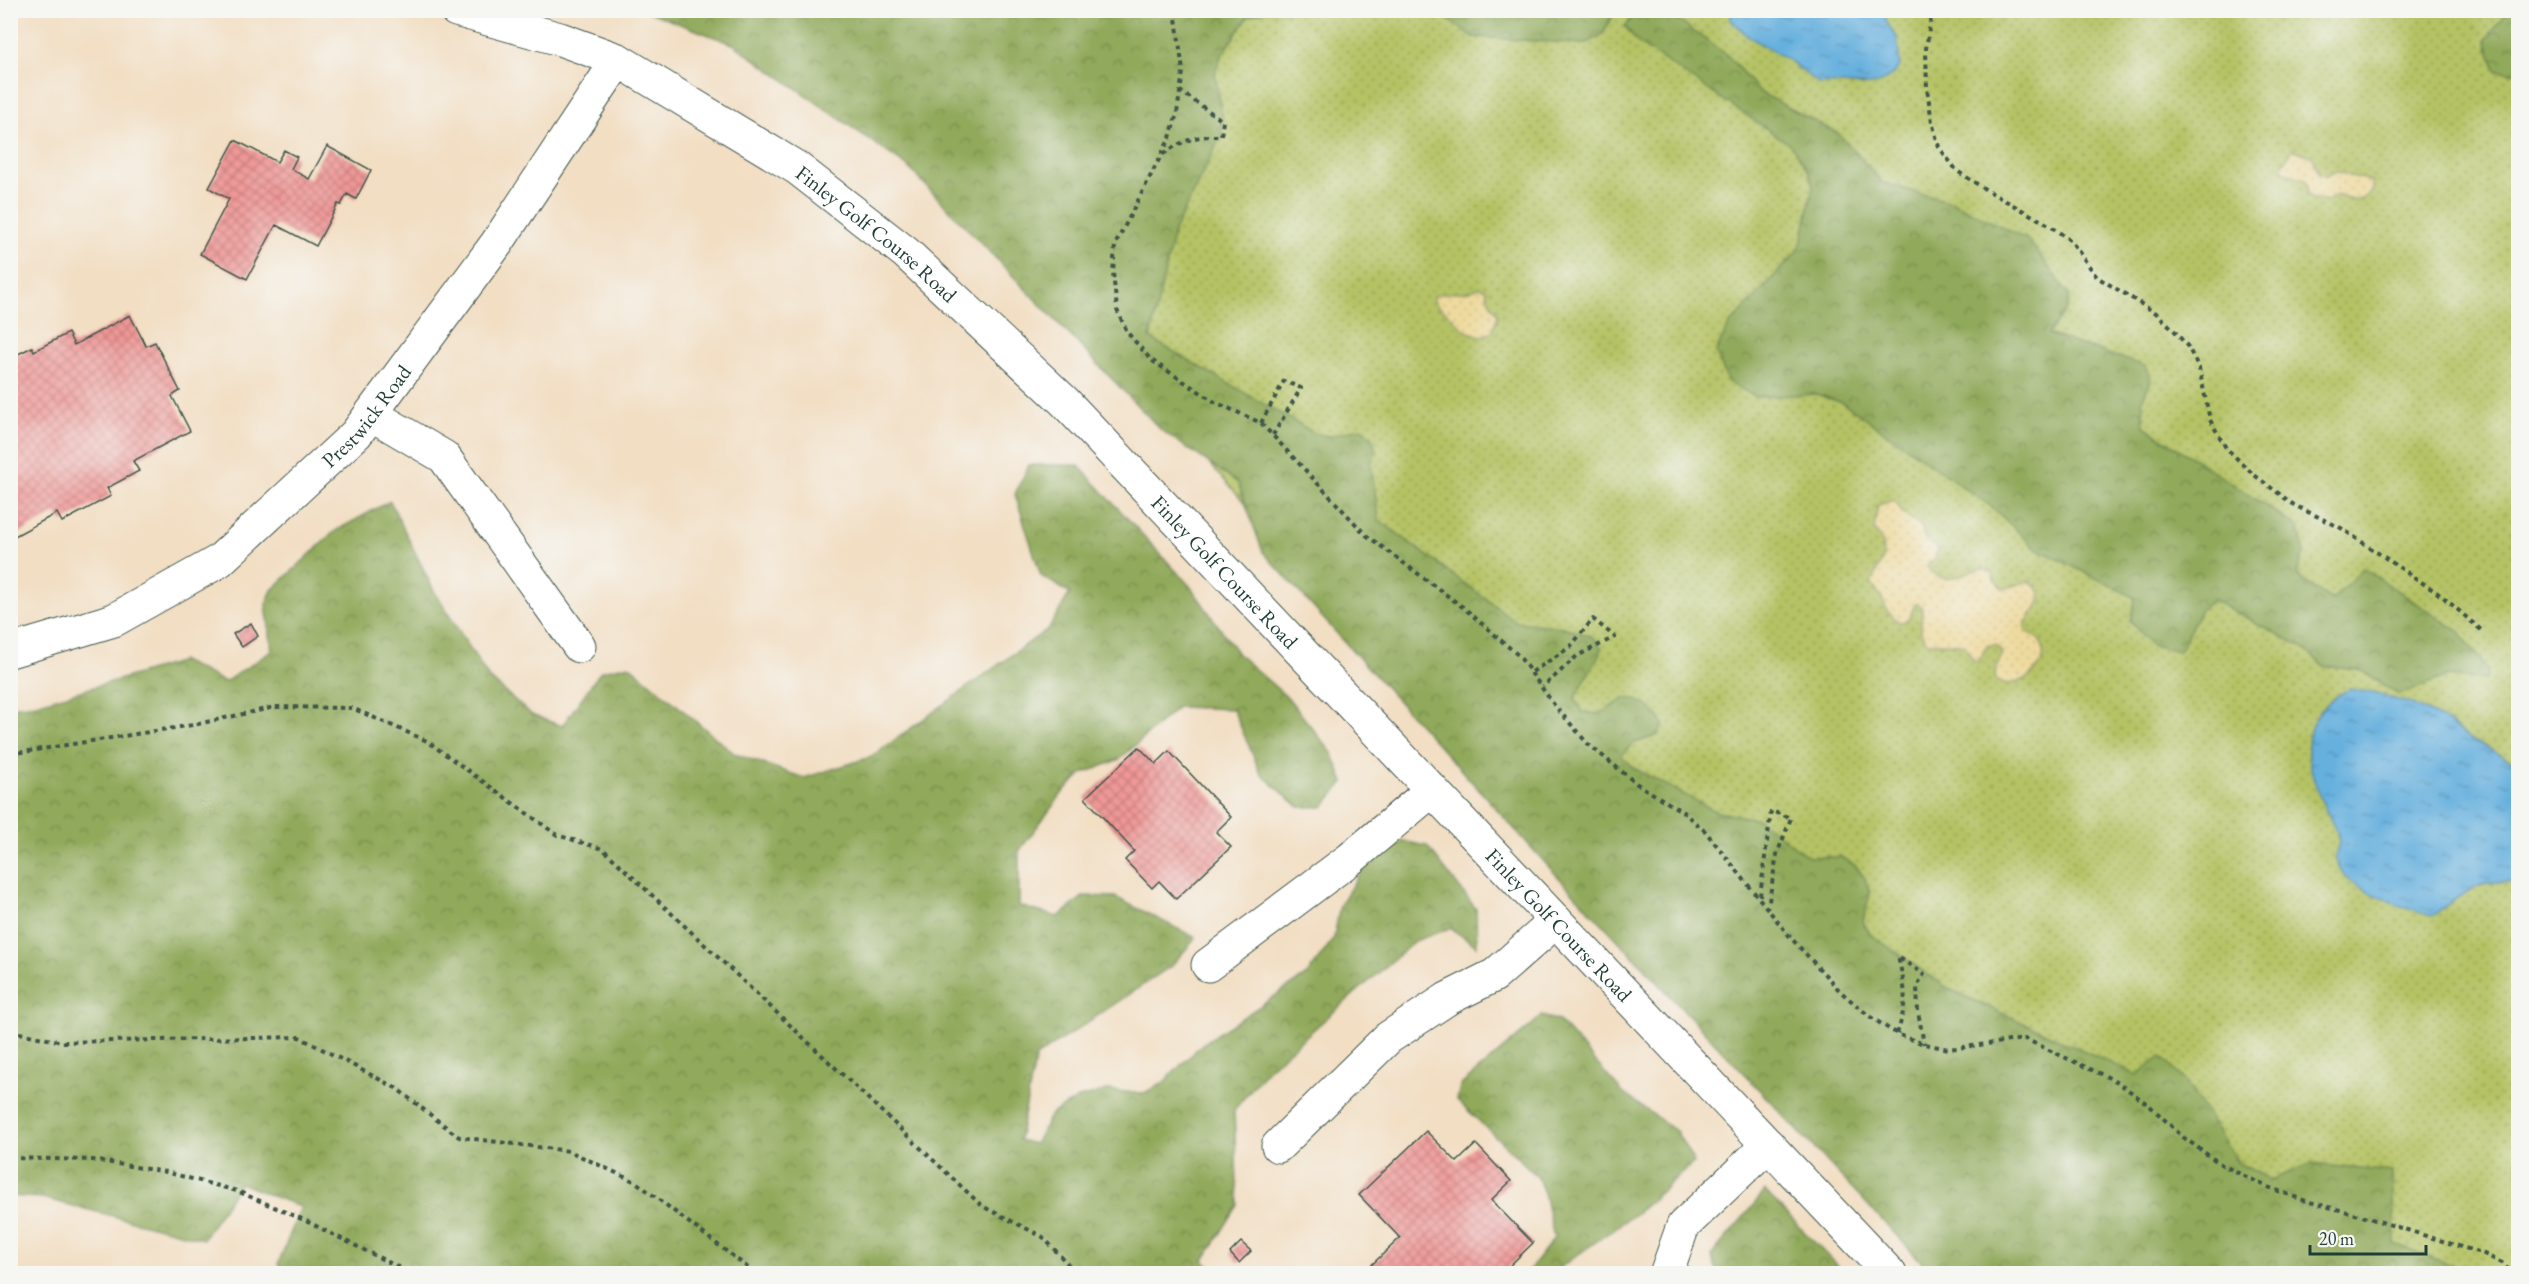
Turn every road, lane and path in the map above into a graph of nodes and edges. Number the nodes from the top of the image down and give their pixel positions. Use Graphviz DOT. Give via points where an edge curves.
graph roads {
  1 [pos="456,10"];
  2 [pos="1175,10"];
  3 [pos="1932,10"];
  4 [pos="618,60"];
  5 [pos="1180,91"];
  6 [pos="1162,154"];
  7 [pos="371,414"];
  8 [pos="1261,423"];
  9 [pos="1273,435"];
  10 [pos="2481,630"];
  11 [pos="579,646"];
  12 [pos="10,651"];
  13 [pos="1532,672"];
  14 [pos="1543,687"];
  15 [pos="10,754"];
  16 [pos="1432,790"];
  17 [pos="1760,897"];
  18 [pos="1768,908"];
  19 [pos="1556,921"];
  20 [pos="1208,966"];
  21 [pos="10,1031"];
  22 [pos="1897,1034"];
  23 [pos="1924,1044"];
  24 [pos="1768,1145"];
  25 [pos="1278,1146"];
  26 [pos="10,1158"];
  27 [pos="412,1274"];
  28 [pos="756,1274"];
  29 [pos="1077,1274"];
  30 [pos="1666,1274"];
  31 [pos="1890,1274"];
  32 [pos="2513,1274"];
  1 -- 4 [label="street, Finley Golf Course Road"];
  2 -- 5 [label="path" via="1183,72"];
  3 -- 10 [label="path" via="1926,49 1932,122 1939,147 1957,171 2071,241 2097,277 2138,301 2173,329 2199,368 2211,420 2226,448 2253,474 2294,505 2341,528 2442,596"];
  4 -- 7 [label="street, Prestwick Road" via="497,243"];
  4 -- 16 [label="street, Finley Golf Course Road" via="797,168 906,253 1064,401"];
  5 -- 6 [label="path" via="1172,130"];
  5 -- 6 [label="path" via="1223,121 1221,136 1200,135"];
  6 -- 8 [label="path" via="1115,245 1116,310 1127,332 1151,360 1215,402"];
  7 -- 11 [label="street" via="444,457"];
  7 -- 12 [label="street, Prestwick Road" via="356,434 219,561 114,620"];
  8 -- 9 [label="path"];
  8 -- 9 [label="path" via="1284,381 1301,388"];
  9 -- 13 [label="path" via="1366,535 1464,608"];
  13 -- 14 [label="path"];
  13 -- 14 [label="path" via="1570,647 1593,619 1615,637 1577,656"];
  14 -- 17 [label="path" via="1588,744 1705,831"];
  15 -- 29 [label="path" via="193,725 275,707 352,708 427,741 557,835 603,849 982,1206 1043,1237"];
  16 -- 19 [label="street, Finley Golf Course Road"];
  16 -- 20 [label="street" via="1350,859"];
  17 -- 18 [label="path"];
  17 -- 18 [label="path" via="1771,811 1791,818 1777,854"];
  18 -- 22 [label="path" via="1841,992"];
  19 -- 24 [label="street, Finley Golf Course Road"];
  19 -- 25 [label="street" via="1495,975 1447,999 1388,1038"];
  21 -- 28 [label="path" via="62,1042 299,1037 396,1088 459,1137 569,1151 636,1182"];
  22 -- 23 [label="path"];
  22 -- 23 [label="path" via="1906,1007 1898,957 1924,974 1917,986"];
  23 -- 32 [label="path" via="1949,1050 2025,1039 2116,1081 2202,1151 2265,1186 2306,1202 2484,1254"];
  24 -- 30 [label="street" via="1683,1226"];
  24 -- 31 [label="street, Finley Golf Course Road"];
  26 -- 27 [label="path" via="93,1160 166,1172 237,1191"];
}
